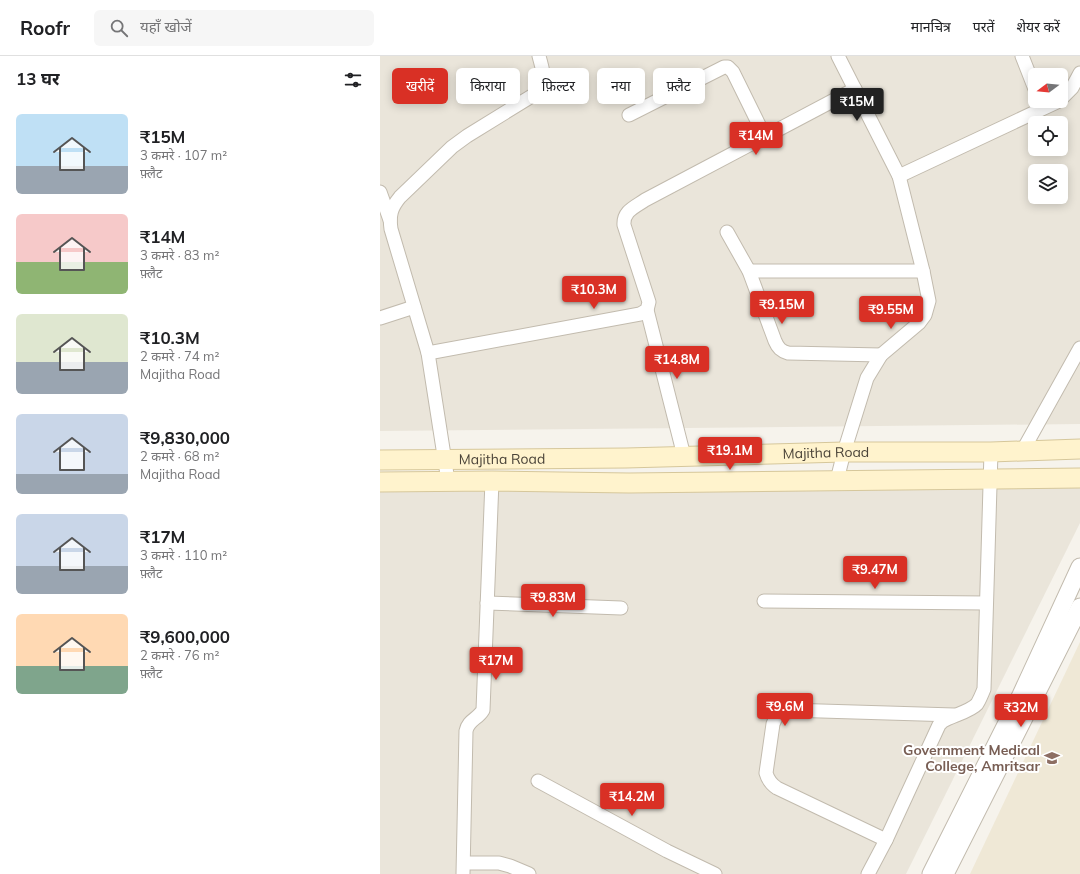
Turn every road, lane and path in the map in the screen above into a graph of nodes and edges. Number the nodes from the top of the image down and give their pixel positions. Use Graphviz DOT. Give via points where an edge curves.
graph roads {
  1 [pos="539,56"];
  2 [pos="838,56"];
  3 [pos="1022,56"];
  4 [pos="1028,72"];
  5 [pos="1080,73"];
  6 [pos="856,89"];
  7 [pos="1068,92"];
  8 [pos="1035,108"];
  9 [pos="629,115"];
  10 [pos="765,137"];
  11 [pos="899,176"];
  12 [pos="380,192"];
  13 [pos="390,220"];
  14 [pos="727,232"];
  15 [pos="749,271"];
  16 [pos="923,271"];
  17 [pos="414,307"];
  18 [pos="647,310"];
  19 [pos="380,318"];
  20 [pos="1080,348"];
  21 [pos="428,353"];
  22 [pos="881,355"];
  23 [pos="1080,449"];
  24 [pos="1023,450"];
  25 [pos="844,452"];
  26 [pos="991,452"];
  27 [pos="684,456"];
  28 [pos="626,458"];
  29 [pos="380,460"];
  30 [pos="444,460"];
  31 [pos="990,478"];
  32 [pos="1080,478"];
  33 [pos="492,480"];
  34 [pos="837,480"];
  35 [pos="448,481"];
  36 [pos="380,482"];
  37 [pos="625,483"];
  38 [pos="1080,567"];
  39 [pos="764,602"];
  40 [pos="487,603"];
  41 [pos="986,603"];
  42 [pos="1080,607"];
  43 [pos="621,608"];
  44 [pos="955,715"];
  45 [pos="538,781"];
  46 [pos="886,840"];
  47 [pos="463,868"];
  48 [pos="529,874"];
  49 [pos="715,874"];
  50 [pos="868,874"];
  51 [pos="931,874"];
  52 [pos="945,874"];
  1 -- 13 [label="street" via="544,77 540,91 478,128 452,147 393,205"];
  2 -- 6 [label="street"];
  3 -- 4 [label="street"];
  5 -- 7 [label="street"];
  6 -- 10 [label="street"];
  6 -- 11 [label="street"];
  8 -- 11 [label="street"];
  9 -- 10 [label="street" via="724,67 733,72"];
  10 -- 18 [label="street" via="645,200 628,212 624,225 649,302"];
  11 -- 16 [label="street"];
  12 -- 13 [label="street"];
  13 -- 17 [label="street"];
  14 -- 15 [label="street"];
  15 -- 16 [label="street"];
  15 -- 22 [label="street" via="775,341 782,352"];
  16 -- 22 [label="street" via="929,300 925,315"];
  17 -- 19 [label="street"];
  17 -- 21 [label="street"];
  18 -- 21 [label="street" via="640,314"];
  18 -- 27 [label="street"];
  20 -- 24 [label="street"];
  21 -- 30 [label="street"];
  22 -- 25 [label="street" via="868,378"];
  23 -- 24 [label="main road, Majitha Road"];
  24 -- 26 [label="main road, Majitha Road"];
  25 -- 26 [label="main road, Majitha Road"];
  25 -- 27 [label="main road, Majitha Road"];
  25 -- 34 [label="street"];
  26 -- 31 [label="street"];
  27 -- 28 [label="main road, Majitha Road"];
  28 -- 30 [label="main road, Majitha Road"];
  28 -- 37 [label="main road"];
  29 -- 30 [label="main road, Majitha Road"];
  30 -- 35 [label="street"];
  31 -- 32 [label="main road, Majitha Road"];
  31 -- 34 [label="main road, Majitha Road"];
  31 -- 41 [label="street"];
  33 -- 35 [label="main road, Majitha Road"];
  33 -- 37 [label="main road, Majitha Road"];
  33 -- 40 [label="street"];
  34 -- 37 [label="main road, Majitha Road"];
  35 -- 36 [label="main road, Majitha Road"];
  38 -- 51 [label="street" via="1021,695"];
  39 -- 41 [label="street"];
  40 -- 43 [label="street"];
  40 -- 47 [label="street" via="483,710 467,725 466,736"];
  41 -- 44 [label="street" via="984,689 976,705"];
  42 -- 52 [label="street"];
  44 -- 46 [label="street" via="943,721 936,729"];
  44 -- 46 [label="street" via="788,710 777,716 773,724 766,773 772,785"];
  45 -- 49 [label="street"];
  46 -- 50 [label="street"];
  47 -- 48 [label="street" via="499,863"];
}
